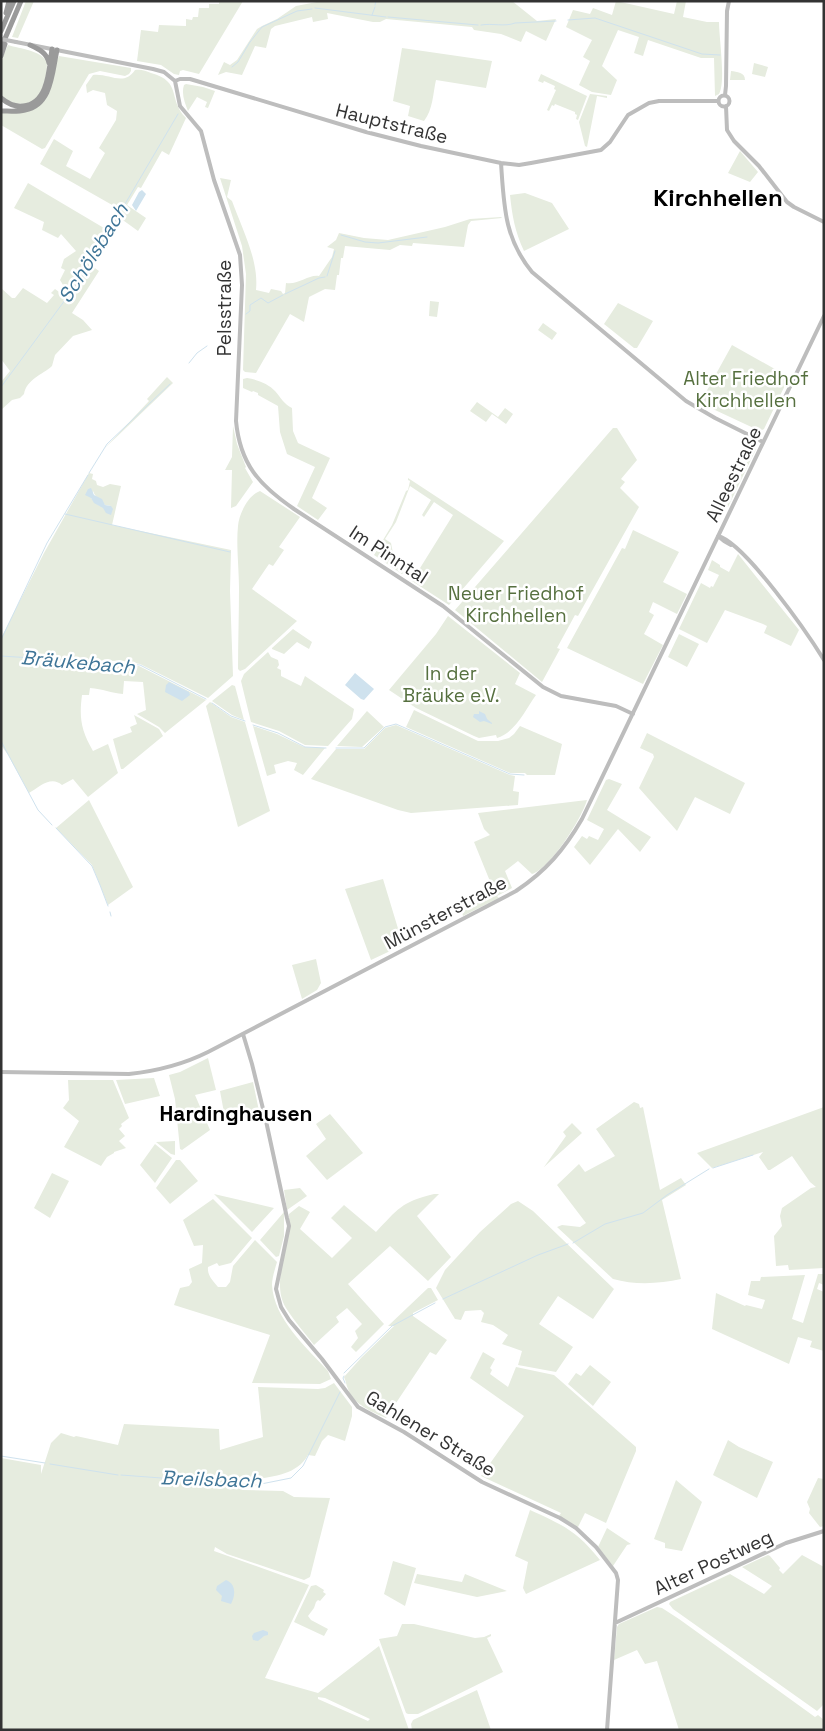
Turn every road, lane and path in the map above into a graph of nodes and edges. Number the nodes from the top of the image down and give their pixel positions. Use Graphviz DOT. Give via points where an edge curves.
graph roads {
  1 [pos="8,1"];
  2 [pos="14,1"];
  3 [pos="21,1"];
  4 [pos="729,1"];
  5 [pos="1,29"];
  6 [pos="7,33"];
  7 [pos="1,39"];
  8 [pos="30,45"];
  9 [pos="1,48"];
  10 [pos="55,50"];
  11 [pos="1,56"];
  12 [pos="50,65"];
  13 [pos="175,81"];
  14 [pos="725,95"];
  15 [pos="1,98"];
  16 [pos="718,101"];
  17 [pos="726,106"];
  18 [pos="1,111"];
  19 [pos="501,163"];
  20 [pos="824,222"];
  21 [pos="824,316"];
  22 [pos="764,442"];
  23 [pos="260,482"];
  24 [pos="718,536"];
  25 [pos="824,660"];
  26 [pos="633,714"];
  27 [pos="243,1034"];
  28 [pos="1,1072"];
  29 [pos="824,1531"];
  30 [pos="615,1623"];
  31 [pos="607,1730"];
  1 -- 5 [label="highway"];
  2 -- 5 [label="highway"];
  3 -- 6 [label="highway"];
  4 -- 14 [label="main road"];
  6 -- 9 [label="highway"];
  6 -- 11 [label="highway"];
  7 -- 8 [label="main road, bridge"];
  8 -- 10 [label="main road"];
  8 -- 12 [label="highway" via="46,55"];
  10 -- 12 [label="highway"];
  10 -- 13 [label="main road" via="153,69 164,72"];
  10 -- 18 [label="highway" via="48,91 42,100 26,110"];
  12 -- 15 [label="highway" via="43,94 34,103 16,106"];
  13 -- 19 [label="main road, Hauptstraße" via="198,81 366,132"];
  13 -- 23 [label="main road, Pelsstraße" via="180,106 201,131 240,255 242,285 236,421 242,451"];
  14 -- 16 [label="main road"];
  14 -- 17 [label="main road" via="729,100"];
  16 -- 17 [label="main road" via="721,106"];
  16 -- 19 [label="main road, Hauptstraße" via="649,103 628,115 598,151 519,165"];
  17 -- 20 [label="main road" via="729,134 787,202"];
  19 -- 22 [label="main road" via="511,238 532,272 686,401"];
  21 -- 22 [label="main road, Alleestraße"];
  22 -- 24 [label="main road, Alleestraße"];
  23 -- 26 [label="main road, Im Pinntal" via="294,509 443,606 543,688 561,696 616,706"];
  24 -- 25 [label="main road" via="748,558"];
  24 -- 26 [label="main road, Münsterstraße"];
  26 -- 27 [label="main road, Münsterstraße" via="568,843 532,880"];
  27 -- 28 [label="main road, Münsterstraße" via="188,1062 146,1072"];
  27 -- 30 [label="main road, Gahlener Straße" via="289,1226 276,1289 289,1320 358,1407 482,1482 560,1518 585,1535 618,1576"];
  29 -- 30 [label="main road, Alter Postweg" via="786,1543"];
  30 -- 31 [label="main road, Gahlener Straße"];
}
